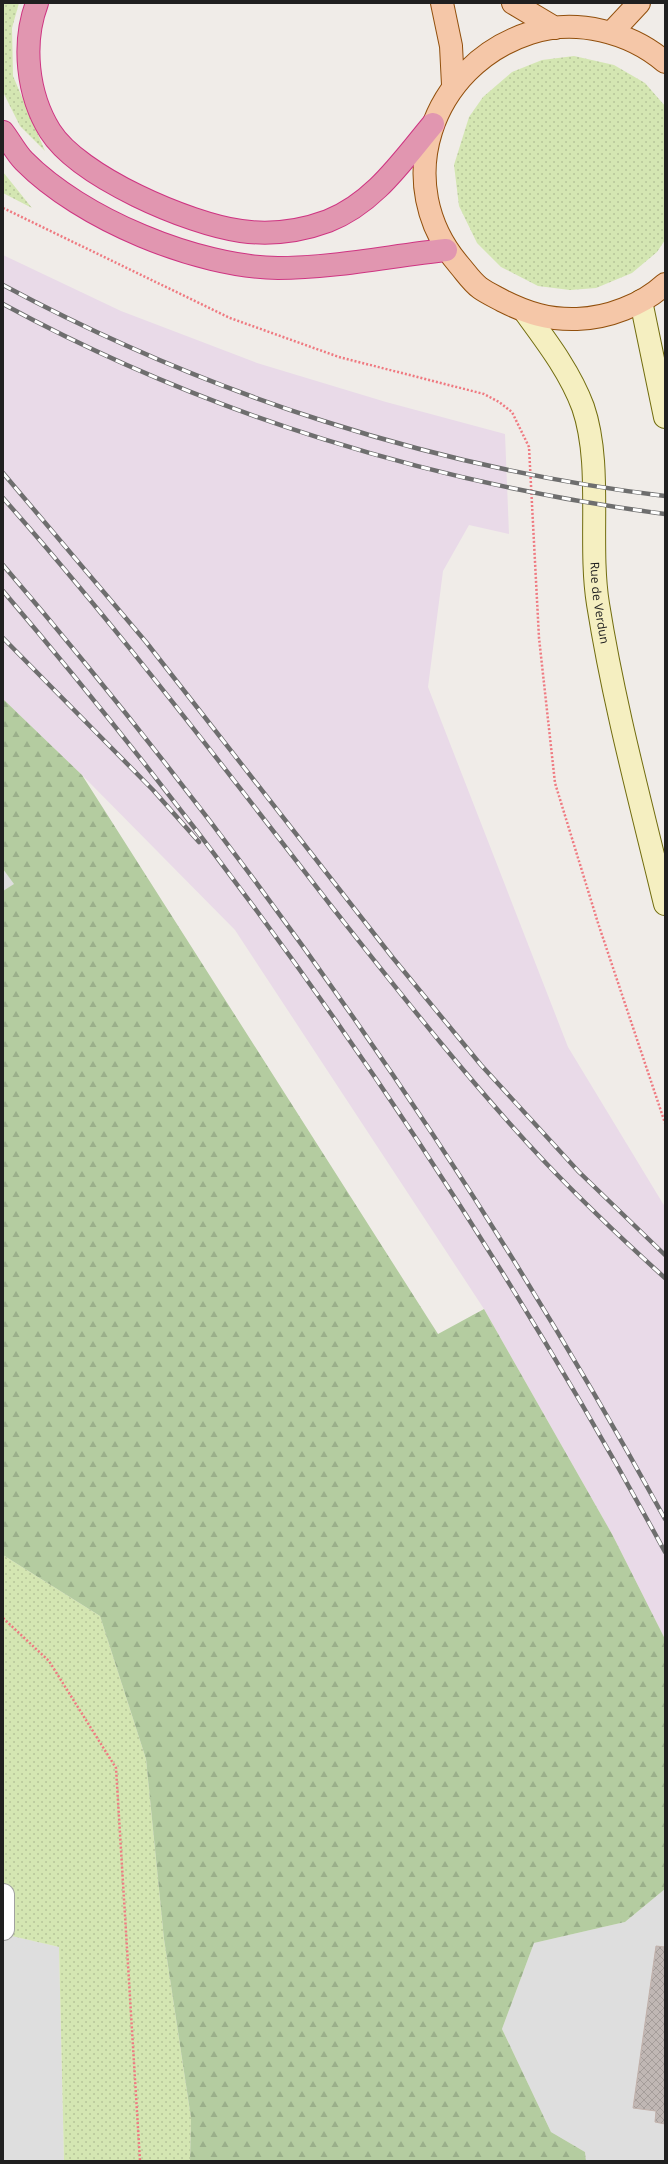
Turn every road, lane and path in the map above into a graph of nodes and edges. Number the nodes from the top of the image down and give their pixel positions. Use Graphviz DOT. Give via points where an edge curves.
graph roads {
  1 [pos="37,3"];
  2 [pos="442,3"];
  3 [pos="513,3"];
  4 [pos="639,3"];
  5 [pos="555,28"];
  6 [pos="611,33"];
  7 [pos="665,62"];
  8 [pos="453,86"];
  9 [pos="433,124"];
  10 [pos="3,132"];
  11 [pos="3,208"];
  12 [pos="446,250"];
  13 [pos="665,284"];
  14 [pos="641,301"];
  15 [pos="525,312"];
  16 [pos="665,417"];
  17 [pos="665,904"];
  18 [pos="665,1123"];
  19 [pos="3,1618"];
  20 [pos="3,1895"];
  21 [pos="3,1929"];
  22 [pos="140,2161"];
  1 -- 9 [label="highway" via="29,32 29,72 41,112 61,146 97,173 133,192 174,212 220,227 242,231 286,231 308,228 346,212 376,190"];
  2 -- 8 [label="main road" via="451,46"];
  3 -- 5 [label="main road"];
  4 -- 6 [label="main road"];
  5 -- 6 [label="main road" via="583,27"];
  5 -- 8 [label="main road" via="516,37 498,46 466,70"];
  6 -- 7 [label="main road" via="644,47"];
  8 -- 9 [label="main road"];
  9 -- 12 [label="main road" via="424,167 425,188 434,224"];
  10 -- 12 [label="highway" via="23,160 69,197 124,227 215,261 249,267 308,267"];
  11 -- 18 [label="path" via="230,318 339,357 484,394 512,412 529,447 539,638 555,783 598,923"];
  12 -- 15 [label="main road" via="480,288"];
  13 -- 14 [label="main road"];
  14 -- 15 [label="main road" via="604,315 584,319 564,319"];
  14 -- 16 [label="main road"];
  15 -- 17 [label="main road, Rue de Verdun" via="554,352 576,391 587,424 593,464 593,552 597,602 611,680"];
  19 -- 22 [label="path" via="49,1661 116,1768"];
  20 -- 21 [label="street"];
}
